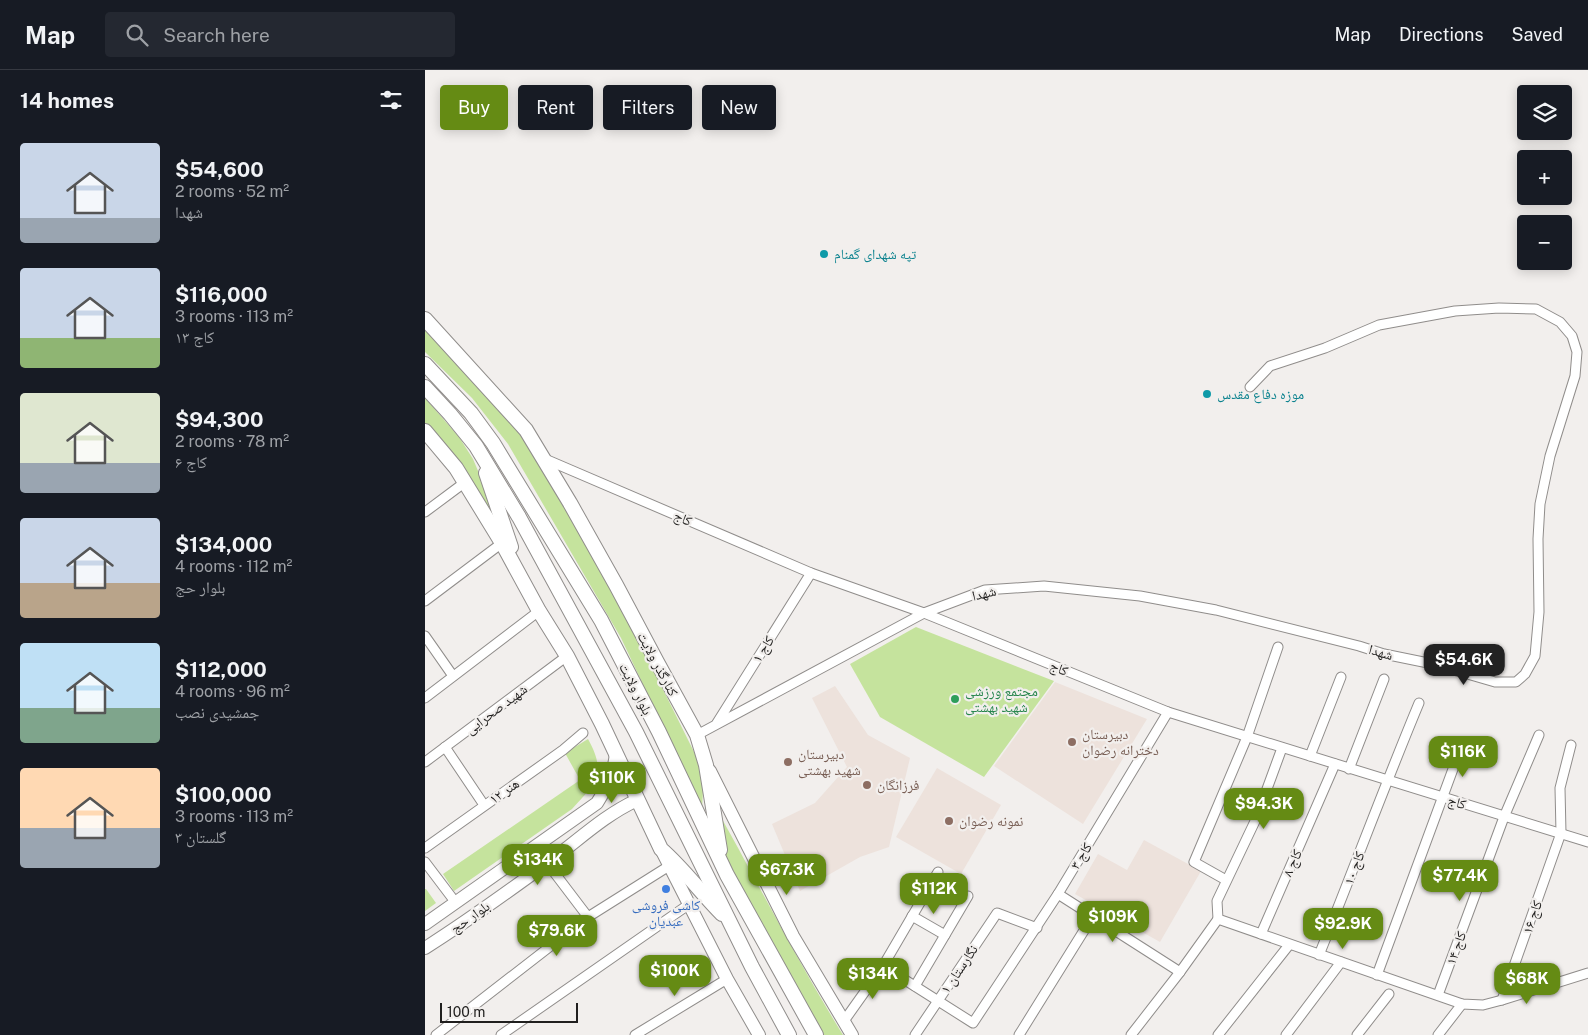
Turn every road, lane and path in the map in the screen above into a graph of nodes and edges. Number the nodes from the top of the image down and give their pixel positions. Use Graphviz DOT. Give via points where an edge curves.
graph roads {
  1 [pos="425,319"];
  2 [pos="425,364"];
  3 [pos="425,387"];
  4 [pos="1250,387"];
  5 [pos="425,432"];
  6 [pos="476,446"];
  7 [pos="543,459"];
  8 [pos="465,483"];
  9 [pos="425,512"];
  10 [pos="502,543"];
  11 [pos="512,561"];
  12 [pos="811,572"];
  13 [pos="425,601"];
  14 [pos="539,611"];
  15 [pos="924,613"];
  16 [pos="425,636"];
  17 [pos="1278,647"];
  18 [pos="567,656"];
  19 [pos="453,676"];
  20 [pos="1341,677"];
  21 [pos="1384,679"];
  22 [pos="425,698"];
  23 [pos="1419,703"];
  24 [pos="1168,712"];
  25 [pos="716,724"];
  26 [pos="583,733"];
  27 [pos="697,735"];
  28 [pos="1539,735"];
  29 [pos="1247,737"];
  30 [pos="1571,745"];
  31 [pos="445,747"];
  32 [pos="1282,748"];
  33 [pos="1460,750"];
  34 [pos="616,753"];
  35 [pos="1310,756"];
  36 [pos="425,762"];
  37 [pos="1335,764"];
  38 [pos="706,765"];
  39 [pos="1349,769"];
  40 [pos="1387,780"];
  41 [pos="1443,798"];
  42 [pos="637,800"];
  43 [pos="484,805"];
  44 [pos="591,808"];
  45 [pos="1504,816"];
  46 [pos="600,821"];
  47 [pos="1561,833"];
  48 [pos="1588,842"];
  49 [pos="425,848"];
  50 [pos="661,849"];
  51 [pos="721,861"];
  52 [pos="425,862"];
  53 [pos="547,863"];
  54 [pos="669,866"];
  55 [pos="938,872"];
  56 [pos="1226,880"];
  57 [pos="1058,894"];
  58 [pos="968,896"];
  59 [pos="456,903"];
  60 [pos="688,905"];
  61 [pos="912,916"];
  62 [pos="1093,916"];
  63 [pos="589,917"];
  64 [pos="1218,919"];
  65 [pos="730,922"];
  66 [pos="425,924"];
  67 [pos="1037,928"];
  68 [pos="1261,934"];
  69 [pos="945,935"];
  70 [pos="1289,945"];
  71 [pos="425,948"];
  72 [pos="1319,955"];
  73 [pos="1341,962"];
  74 [pos="883,966"];
  75 [pos="752,967"];
  76 [pos="1180,972"];
  77 [pos="1588,972"];
  78 [pos="1377,975"];
  79 [pos="785,978"];
  80 [pos="727,979"];
  81 [pos="915,986"];
  82 [pos="1389,994"];
  83 [pos="1438,996"];
  84 [pos="1502,1000"];
  85 [pos="937,1001"];
  86 [pos="1462,1004"];
  87 [pos="844,1021"];
  88 [pos="1441,1034"];
  89 [pos="436,1035"];
  90 [pos="501,1035"];
  91 [pos="635,1035"];
  92 [pos="759,1035"];
  93 [pos="790,1035"];
  94 [pos="811,1035"];
  95 [pos="815,1035"];
  96 [pos="852,1035"];
  97 [pos="915,1035"];
  98 [pos="1019,1035"];
  99 [pos="1131,1035"];
  100 [pos="1219,1035"];
  101 [pos="1286,1035"];
  102 [pos="1357,1035"];
  1 -- 7 [label="main road, کنارگذر ولایت" via="526,430"];
  2 -- 51 [label="main road, بلوار ولایت" via="471,413 498,450 601,620"];
  3 -- 6 [label="main road, بلوار ولایت"];
  4 -- 15 [label="street, شهدا" via="1270,366 1325,348 1379,325 1455,311 1499,308 1536,309 1560,322 1572,336 1577,352 1575,376 1550,456 1540,504 1539,612 1535,656 1525,674 1516,682 1495,682 1216,610 1140,596 1044,586 985,590"];
  5 -- 8 [label="main road"];
  6 -- 11 [label="main road" via="510,545"];
  6 -- 65 [label="main road, بلوار ولایت" via="519,517 636,732"];
  7 -- 12 [label="street, کاج"];
  7 -- 27 [label="main road, کنارگذر ولایت"];
  8 -- 9 [label="street"];
  8 -- 10 [label="main road"];
  10 -- 11 [label="main road"];
  10 -- 13 [label="street"];
  11 -- 14 [label="main road"];
  12 -- 15 [label="street, کاج"];
  12 -- 25 [label="street, کاج ۱"];
  14 -- 18 [label="main road"];
  14 -- 19 [label="street"];
  15 -- 24 [label="street, کاج"];
  15 -- 25 [label="street, شهدا"];
  16 -- 19 [label="street"];
  17 -- 29 [label="street"];
  18 -- 31 [label="street, شهید صحرایی"];
  18 -- 34 [label="main road"];
  19 -- 22 [label="street"];
  20 -- 35 [label="street"];
  21 -- 39 [label="street"];
  23 -- 40 [label="street, کاج ۱۰"];
  24 -- 29 [label="street, کاج"];
  24 -- 57 [label="street, کاج ۳"];
  25 -- 27 [label="street, شهدا"];
  26 -- 43 [label="street, هنر ۱۲"];
  27 -- 38 [label="main road, کنارگذر ولایت"];
  28 -- 45 [label="street, کاج ۱۴"];
  29 -- 32 [label="street, کاج"];
  29 -- 56 [label="street" via="1194,862"];
  30 -- 47 [label="street" via="1560,788"];
  31 -- 36 [label="street, شهید صحرایی"];
  31 -- 43 [label="street"];
  32 -- 35 [label="street, کاج"];
  32 -- 56 [label="street" via="1256,820"];
  33 -- 41 [label="street"];
  34 -- 42 [label="main road"];
  34 -- 44 [label="main road, بلوار حج" via="610,782"];
  35 -- 37 [label="street, کاج"];
  37 -- 39 [label="street, کاج"];
  37 -- 68 [label="street, کاج ۸"];
  38 -- 51 [label="main road"];
  38 -- 87 [label="main road, کنارگذر ولایت" via="793,936"];
  39 -- 40 [label="street, کاج"];
  40 -- 41 [label="street, کاج"];
  40 -- 72 [label="street, کاج ۱۰"];
  41 -- 45 [label="street, کاج"];
  41 -- 78 [label="street"];
  42 -- 46 [label="main road, بلوار حج"];
  42 -- 50 [label="main road"];
  43 -- 49 [label="street, هنر ۱۲"];
  44 -- 46 [label="main road" via="601,811"];
  44 -- 59 [label="main road, بلوار حج"];
  45 -- 47 [label="street, کاج"];
  45 -- 83 [label="street, کاج ۱۴"];
  46 -- 53 [label="main road, بلوار حج"];
  47 -- 48 [label="street, کاج"];
  47 -- 84 [label="street, کاج ۱۶"];
  50 -- 54 [label="main road"];
  50 -- 65 [label="main road"];
  51 -- 79 [label="main road, بلوار ولایت"];
  52 -- 59 [label="street"];
  53 -- 63 [label="street"];
  53 -- 71 [label="main road, بلوار حج"];
  54 -- 60 [label="main road"];
  54 -- 63 [label="street"];
  55 -- 61 [label="street"];
  56 -- 64 [label="street" via="1217,901"];
  57 -- 62 [label="street"];
  57 -- 67 [label="street, کاج ۳"];
  58 -- 69 [label="street"];
  59 -- 66 [label="main road, بلوار حج"];
  60 -- 80 [label="main road"];
  60 -- 90 [label="street"];
  61 -- 69 [label="street"];
  61 -- 74 [label="street"];
  62 -- 76 [label="street"];
  62 -- 98 [label="street"];
  63 -- 89 [label="street"];
  64 -- 68 [label="street"];
  64 -- 76 [label="street"];
  65 -- 75 [label="main road, بلوار ولایت"];
  67 -- 85 [label="street, نگارستان ۱" via="997,913"];
  67 -- 85 [label="street, کاج ۳" via="973,1023"];
  68 -- 70 [label="street"];
  69 -- 81 [label="street"];
  70 -- 72 [label="street"];
  70 -- 100 [label="street"];
  72 -- 73 [label="street"];
  73 -- 78 [label="street"];
  73 -- 101 [label="street"];
  74 -- 81 [label="street"];
  74 -- 87 [label="street"];
  75 -- 79 [label="main road" via="775,998 781,1000 787,996"];
  75 -- 93 [label="main road, بلوار ولایت"];
  76 -- 99 [label="street"];
  77 -- 84 [label="street"];
  78 -- 83 [label="street"];
  79 -- 95 [label="main road, بلوار ولایت"];
  80 -- 91 [label="street"];
  80 -- 92 [label="main road"];
  81 -- 85 [label="street"];
  82 -- 102 [label="street"];
  83 -- 86 [label="street"];
  84 -- 86 [label="street" via="1483,1005"];
  85 -- 97 [label="street, نگارستان ۱"];
  86 -- 88 [label="street"];
  87 -- 96 [label="main road, کنارگذر ولایت"];
  93 -- 94 [label="main road" via="791,1028 798,1024"];
}
